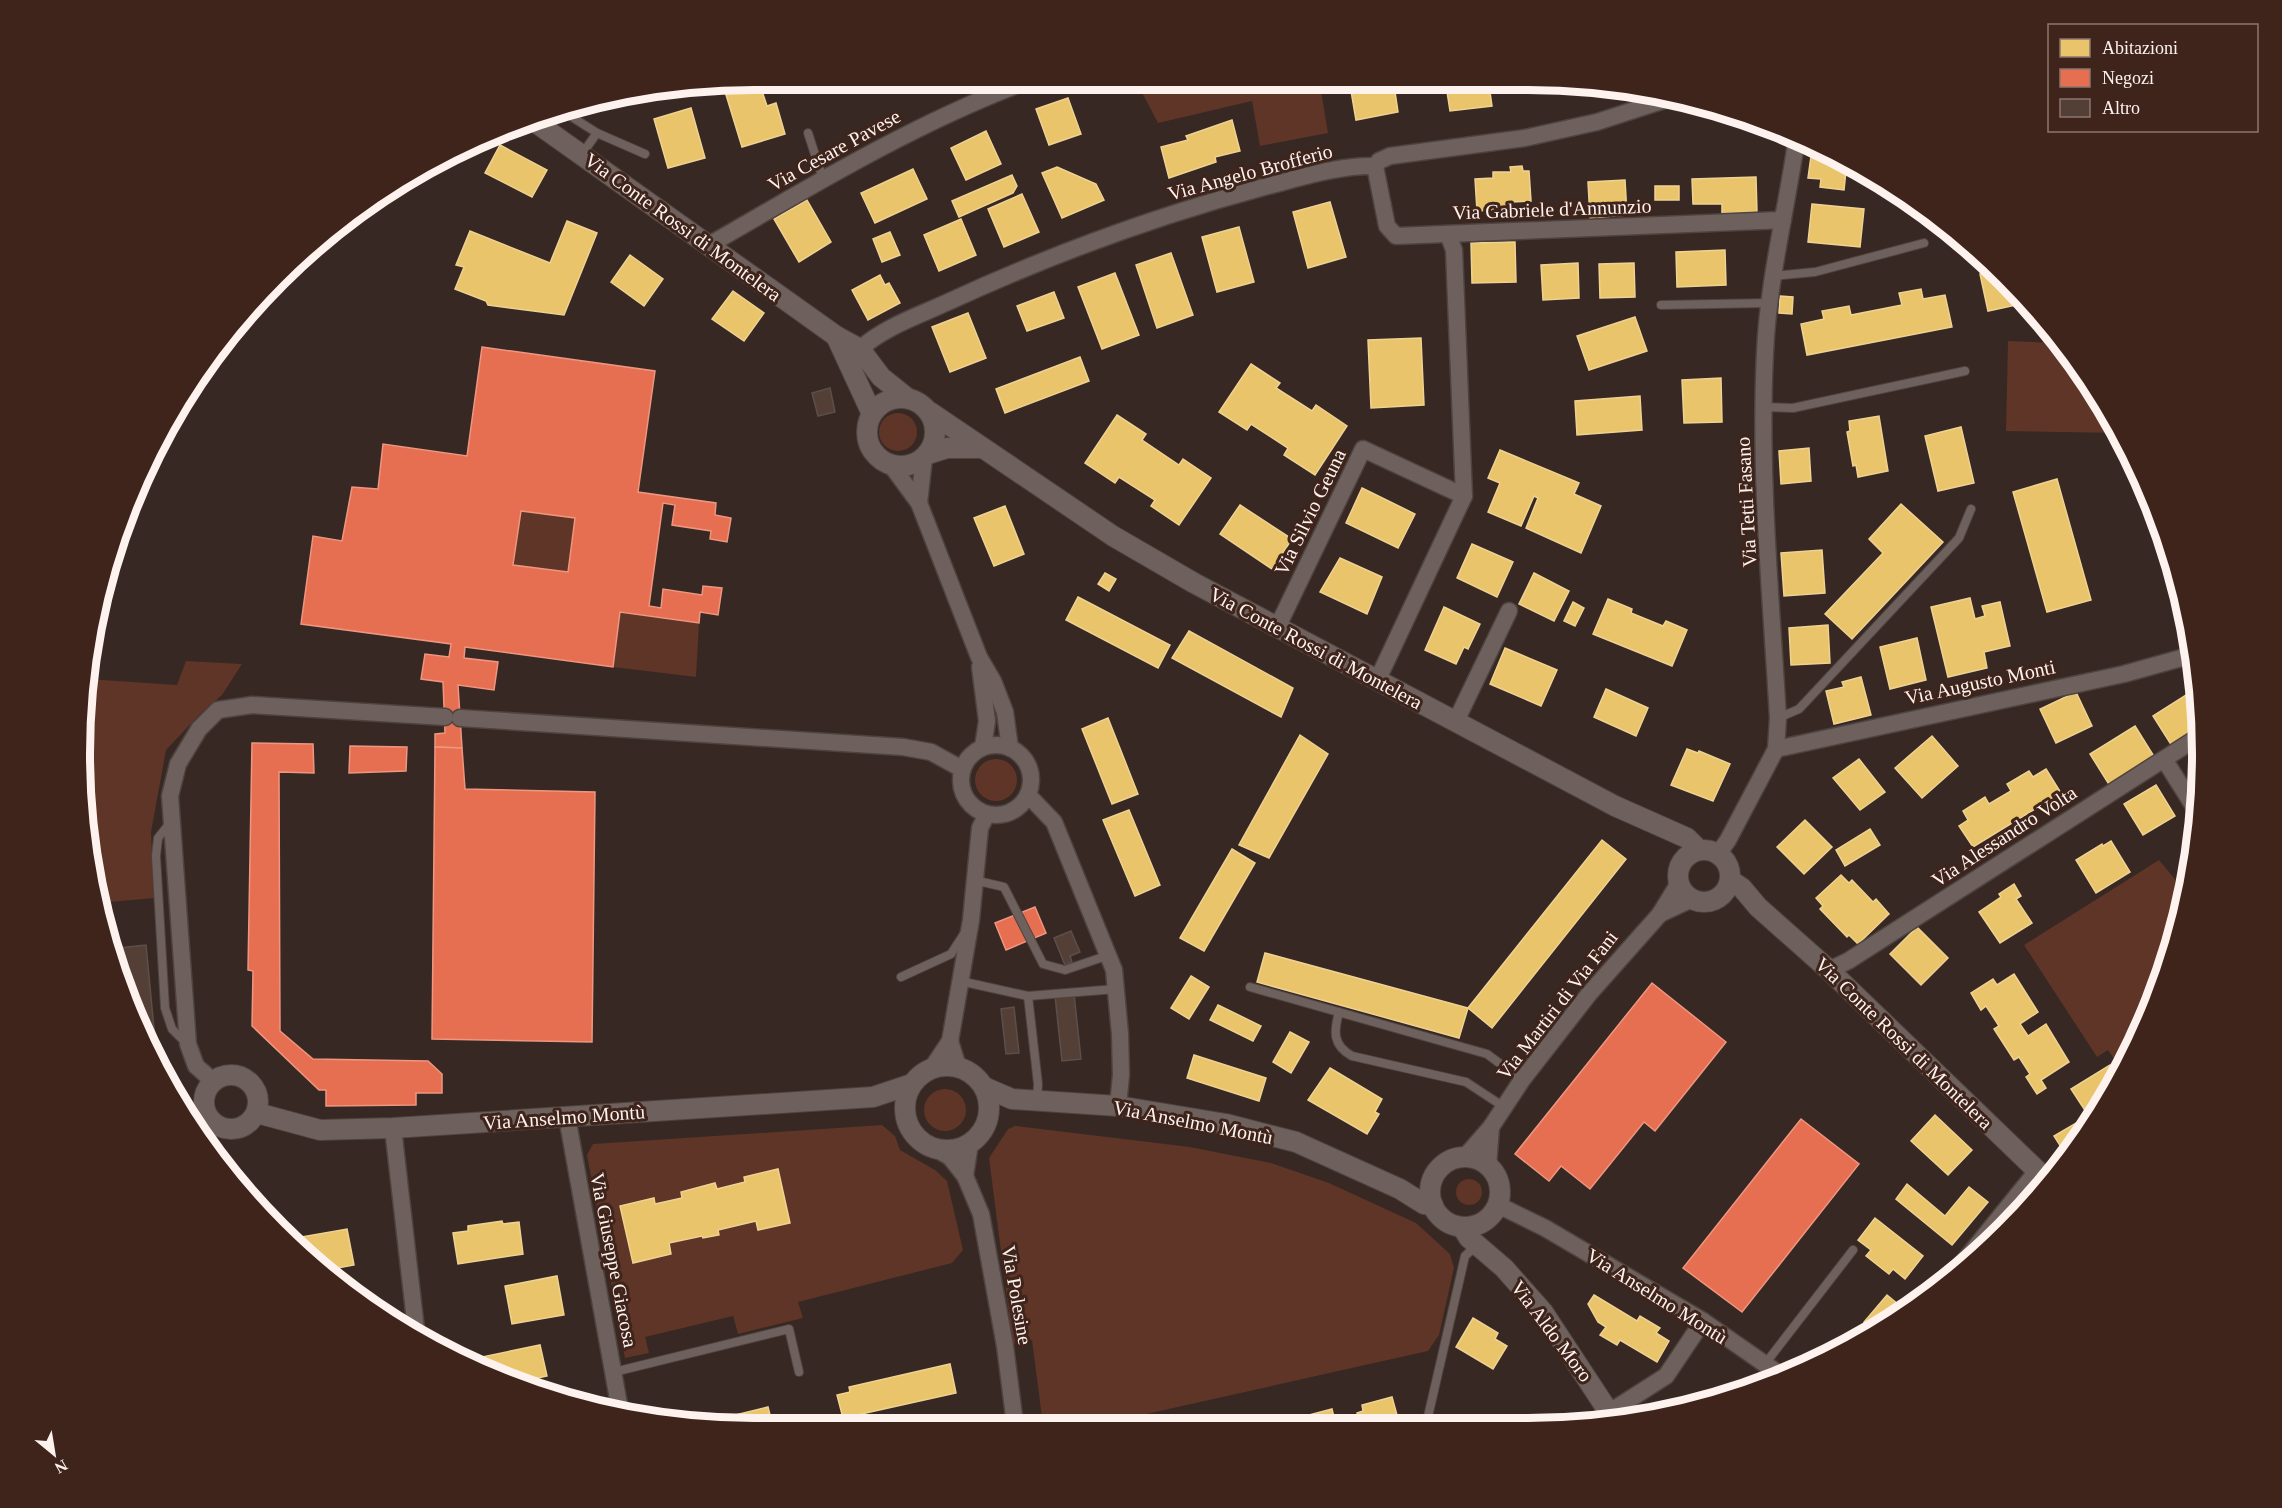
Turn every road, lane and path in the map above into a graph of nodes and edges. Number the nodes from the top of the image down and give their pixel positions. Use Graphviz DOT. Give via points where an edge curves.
graph roads {
  1 [pos="1004,90"];
  2 [pos="1656,103"];
  3 [pos="571,116"];
  4 [pos="540,125"];
  5 [pos="597,133"];
  6 [pos="808,133"];
  7 [pos="1795,147"];
  8 [pos="581,154"];
  9 [pos="645,154"];
  10 [pos="1375,166"];
  11 [pos="823,179"];
  12 [pos="1783,220"];
  13 [pos="1448,234"];
  14 [pos="1924,243"];
  15 [pos="709,245"];
  16 [pos="1773,276"];
  17 [pos="1768,303"];
  18 [pos="1661,305"];
  19 [pos="836,336"];
  20 [pos="860,349"];
  21 [pos="1965,371"];
  22 [pos="906,397"];
  23 [pos="1763,407"];
  24 [pos="930,412"];
  25 [pos="872,414"];
  26 [pos="983,448"];
  27 [pos="926,456"];
  28 [pos="891,465"];
  29 [pos="1464,496"];
  30 [pos="919,503"];
  31 [pos="1971,508"];
  32 [pos="1509,611"];
  33 [pos="1277,628"];
  34 [pos="979,657"];
  35 [pos="2184,657"];
  36 [pos="1377,681"];
  37 [pos="1778,718"];
  38 [pos="1455,721"];
  39 [pos="2192,741"];
  40 [pos="983,747"];
  41 [pos="1010,748"];
  42 [pos="1776,749"];
  43 [pos="2164,759"];
  44 [pos="962,769"];
  45 [pos="1028,795"];
  46 [pos="2191,801"];
  47 [pos="987,814"];
  48 [pos="1662,828"];
  49 [pos="1708,852"];
  50 [pos="1679,874"];
  51 [pos="973,880"];
  52 [pos="1730,880"];
  53 [pos="1718,898"];
  54 [pos="1692,899"];
  55 [pos="1758,907"];
  56 [pos="1660,914"];
  57 [pos="971,920"];
  58 [pos="1109,955"];
  59 [pos="1829,970"];
  60 [pos="901,977"];
  61 [pos="960,981"];
  62 [pos="1250,987"];
  63 [pos="1116,989"];
  64 [pos="1028,996"];
  65 [pos="1339,1012"];
  66 [pos="950,1041"];
  67 [pos="958,1067"];
  68 [pos="932,1068"];
  69 [pos="1522,1080"];
  70 [pos="213,1081"];
  71 [pos="912,1084"];
  72 [pos="984,1087"];
  73 [pos="873,1097"];
  74 [pos="1012,1099"];
  75 [pos="1037,1099"];
  76 [pos="1118,1106"];
  77 [pos="1504,1107"];
  78 [pos="257,1113"];
  79 [pos="905,1116"];
  80 [pos="567,1117"];
  81 [pos="988,1119"];
  82 [pos="203,1125"];
  83 [pos="1491,1127"];
  84 [pos="393,1128"];
  85 [pos="970,1143"];
  86 [pos="936,1149"];
  87 [pos="1464,1158"];
  88 [pos="1488,1166"];
  89 [pos="2041,1174"];
  90 [pos="965,1176"];
  91 [pos="1434,1178"];
  92 [pos="1400,1189"];
  93 [pos="1433,1205"];
  94 [pos="1498,1205"];
  95 [pos="1482,1223"];
  96 [pos="1462,1227"];
  97 [pos="1482,1250"];
  98 [pos="1853,1250"];
  99 [pos="1703,1321"];
  100 [pos="416,1325"];
  101 [pos="1764,1364"];
  102 [pos="1773,1370"];
  103 [pos="614,1372"];
  104 [pos="800,1372"];
  105 [pos="619,1404"];
  106 [pos="1618,1411"];
  107 [pos="1610,1413"];
  108 [pos="1014,1418"];
  109 [pos="1428,1418"];
  1 -- 11 [label="street, Via Cesare Pavese" via="952,111"];
  2 -- 10 [label="street, Via Angelo Brofferio" via="1597,122 1526,138 1390,156"];
  3 -- 5 [label="lane"];
  4 -- 8 [label="street, Via Conte Rossi di Montelera"];
  5 -- 8 [label="lane"];
  5 -- 9 [label="lane"];
  6 -- 11 [label="lane"];
  7 -- 12 [label="street, Via Tetti Fasano"];
  8 -- 15 [label="street, Via Conte Rossi di Montelera"];
  10 -- 13 [label="street, Via Gabriele d'Annunzio" via="1387,226 1396,236"];
  10 -- 20 [label="street, Via Angelo Brofferio" via="1320,172 1139,225 1000,278 887,330"];
  11 -- 15 [label="street, Via Cesare Pavese"];
  12 -- 13 [label="street, Via Gabriele d'Annunzio"];
  12 -- 16 [label="street, Via Tetti Fasano"];
  13 -- 29 [label="street" via="1454,250"];
  14 -- 16 [label="lane" via="1815,272"];
  15 -- 19 [label="street, Via Conte Rossi di Montelera"];
  16 -- 17 [label="street, Via Tetti Fasano"];
  17 -- 18 [label="lane"];
  17 -- 23 [label="street, Via Tetti Fasano"];
  19 -- 20 [label="street, Via Conte Rossi di Montelera"];
  19 -- 25 [label="street, Via Conte Rossi di Montelera"];
  20 -- 22 [label="street, Via Conte Rossi di Montelera" via="881,377"];
  21 -- 23 [label="lane" via="1794,408"];
  22 -- 24 [label="street"];
  22 -- 25 [label="street" via="886,400"];
  23 -- 37 [label="street, Via Tetti Fasano"];
  24 -- 26 [label="street, Via Conte Rossi di Montelera"];
  24 -- 27 [label="street" via="936,433"];
  25 -- 28 [label="street" via="867,424 870,447"];
  26 -- 27 [label="street" via="947,448"];
  26 -- 33 [label="street, Via Conte Rossi di Montelera" via="1113,536"];
  27 -- 28 [label="street" via="908,465"];
  27 -- 30 [label="street"];
  28 -- 30 [label="street"];
  29 -- 33 [label="street, Via Silvio Geuna" via="1363,449"];
  29 -- 36 [label="street"];
  30 -- 34 [label="street"];
  31 -- 37 [label="lane" via="1959,538 1799,709"];
  32 -- 38 [label="street"];
  33 -- 36 [label="street, Via Conte Rossi di Montelera"];
  34 -- 40 [label="street" via="987,721"];
  34 -- 41 [label="street" via="1005,712"];
  35 -- 42 [label="street, Via Augusto Monti" via="2124,674"];
  36 -- 38 [label="street, Via Conte Rossi di Montelera"];
  37 -- 42 [label="street, Via Tetti Fasano"];
  38 -- 48 [label="street, Via Conte Rossi di Montelera"];
  39 -- 43 [label="street, Via Alessandro Volta"];
  40 -- 41 [label="street"];
  40 -- 44 [label="street"];
  41 -- 45 [label="street" via="1026,763 1030,773"];
  42 -- 49 [label="street, Via Tetti Fasano" via="1728,840"];
  43 -- 46 [label="street"];
  43 -- 59 [label="street, Via Alessandro Volta"];
  44 -- 47 [label="street" via="962,791 968,801"];
  44 -- 70 [label="street" via="931,752 903,747 252,705 218,710 199,729 178,764 170,796 188,1044 196,1066"];
  45 -- 47 [label="street" via="1015,810"];
  45 -- 58 [label="street" via="1054,822"];
  47 -- 51 [label="street" via="980,828"];
  48 -- 49 [label="street, Via Conte Rossi di Montelera"];
  48 -- 50 [label="street" via="1673,841"];
  49 -- 50 [label="street" via="1691,853"];
  49 -- 52 [label="street" via="1729,868"];
  50 -- 54 [label="street"];
  50 -- 56 [label="street, Via Martiri di Via Fani"];
  51 -- 57 [label="street"];
  51 -- 58 [label="lane" via="1004,887 1043,963 1065,970"];
  52 -- 53 [label="street"];
  52 -- 55 [label="street, Via Conte Rossi di Montelera"];
  53 -- 54 [label="street" via="1705,902"];
  53 -- 55 [label="street, Via Conte Rossi di Montelera"];
  54 -- 56 [label="street, Via Martiri di Via Fani"];
  55 -- 59 [label="street, Via Conte Rossi di Montelera"];
  56 -- 69 [label="street, Via Martiri di Via Fani" via="1589,994"];
  57 -- 60 [label="lane" via="951,954"];
  57 -- 61 [label="street"];
  58 -- 63 [label="street"];
  59 -- 89 [label="street, Via Conte Rossi di Montelera"];
  61 -- 64 [label="lane"];
  61 -- 66 [label="street"];
  62 -- 65 [label="lane"];
  63 -- 64 [label="lane"];
  63 -- 76 [label="street" via="1121,1075"];
  64 -- 75 [label="lane"];
  65 -- 69 [label="lane" via="1487,1054"];
  65 -- 77 [label="lane" via="1335,1036 1342,1050 1352,1056 1466,1082"];
  66 -- 67 [label="street"];
  66 -- 68 [label="street"];
  67 -- 68 [label="street"];
  67 -- 72 [label="street"];
  68 -- 71 [label="street"];
  69 -- 77 [label="street, Via Martiri di Via Fani"];
  70 -- 78 [label="street" via="231,1074 248,1080 258,1095"];
  70 -- 82 [label="street" via="204,1095"];
  71 -- 73 [label="street, Via Anselmo Montù"];
  71 -- 79 [label="street"];
  72 -- 74 [label="street, Via Anselmo Montù"];
  72 -- 81 [label="street"];
  73 -- 79 [label="street" via="895,1106"];
  73 -- 80 [label="street, Via Anselmo Montù"];
  74 -- 75 [label="street, Via Anselmo Montù"];
  74 -- 81 [label="street"];
  75 -- 76 [label="street, Via Anselmo Montù"];
  76 -- 92 [label="street, Via Anselmo Montù" via="1226,1124 1296,1142"];
  77 -- 83 [label="street, Via Martiri di Via Fani"];
  78 -- 82 [label="street" via="236,1129"];
  78 -- 84 [label="street, Via Anselmo Montù" via="320,1130"];
  79 -- 86 [label="street" via="919,1140"];
  80 -- 84 [label="street, Via Anselmo Montù"];
  80 -- 103 [label="street, Via Giuseppe Giacosa"];
  81 -- 85 [label="street"];
  83 -- 87 [label="street, Via Martiri di Via Fani"];
  83 -- 88 [label="street, Via Martiri di Via Fani"];
  84 -- 100 [label="street"];
  85 -- 86 [label="street" via="960,1148"];
  85 -- 90 [label="street"];
  86 -- 90 [label="street, Via Polesine" via="950,1157"];
  87 -- 88 [label="street"];
  87 -- 91 [label="street" via="1446,1164"];
  88 -- 94 [label="street" via="1498,1181"];
  90 -- 108 [label="street, Via Polesine" via="981,1214"];
  91 -- 92 [label="street"];
  91 -- 93 [label="street"];
  92 -- 93 [label="street, Via Anselmo Montù" via="1424,1204"];
  93 -- 96 [label="street" via="1448,1222"];
  94 -- 95 [label="street"];
  94 -- 99 [label="street, Via Anselmo Montù" via="1545,1228"];
  95 -- 96 [label="street"];
  95 -- 97 [label="street"];
  96 -- 97 [label="street, Via Aldo Moro"];
  97 -- 107 [label="street, Via Aldo Moro" via="1504,1268 1543,1312"];
  97 -- 109 [label="lane" via="1465,1256"];
  98 -- 101 [label="lane"];
  99 -- 101 [label="street, Via Anselmo Montù"];
  99 -- 106 [label="street" via="1666,1376"];
  101 -- 102 [label="street, Via Anselmo Montù"];
  103 -- 104 [label="lane" via="789,1329"];
  103 -- 105 [label="street, Via Giuseppe Giacosa"];
}
